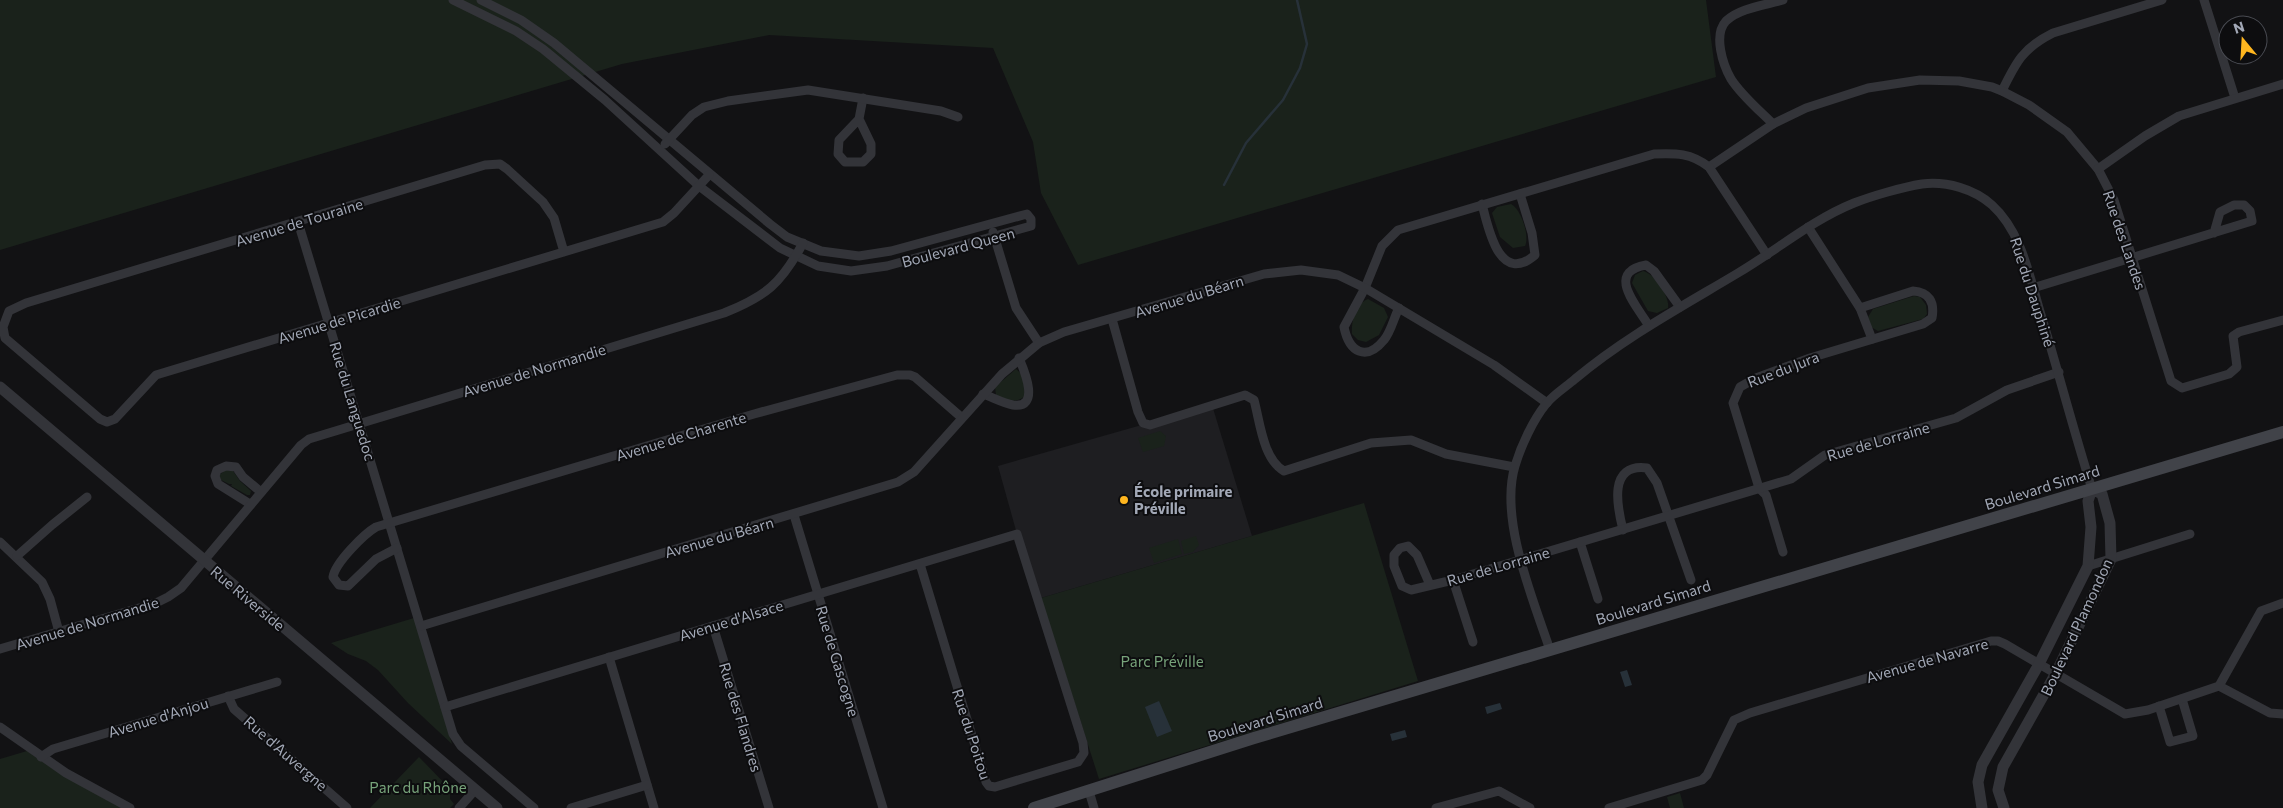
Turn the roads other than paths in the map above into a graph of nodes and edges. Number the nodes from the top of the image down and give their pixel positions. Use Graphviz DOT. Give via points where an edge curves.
graph roads {
  1 [pos="453,0"];
  2 [pos="482,0"];
  3 [pos="1783,0"];
  4 [pos="2162,0"];
  5 [pos="2204,0"];
  6 [pos="588,69"];
  7 [pos="581,79"];
  8 [pos="2283,84"];
  9 [pos="2002,91"];
  10 [pos="862,98"];
  11 [pos="2235,98"];
  12 [pos="958,117"];
  13 [pos="859,119"];
  14 [pos="1773,124"];
  15 [pos="668,140"];
  16 [pos="660,150"];
  17 [pos="1709,167"];
  18 [pos="2098,169"];
  19 [pos="709,175"];
  20 [pos="699,186"];
  21 [pos="1520,194"];
  22 [pos="1482,204"];
  23 [pos="298,222"];
  24 [pos="992,224"];
  25 [pos="1808,227"];
  26 [pos="2214,233"];
  27 [pos="995,238"];
  28 [pos="803,244"];
  29 [pos="564,252"];
  30 [pos="1767,255"];
  31 [pos="796,256"];
  32 [pos="2133,258"];
  33 [pos="1365,288"];
  34 [pos="2033,288"];
  35 [pos="1680,307"];
  36 [pos="1399,308"];
  37 [pos="1860,308"];
  38 [pos="1112,319"];
  39 [pos="2283,320"];
  40 [pos="329,323"];
  41 [pos="1649,326"];
  42 [pos="3,327"];
  43 [pos="1872,340"];
  44 [pos="1039,343"];
  45 [pos="1019,358"];
  46 [pos="2058,372"];
  47 [pos="0,387"];
  48 [pos="983,394"];
  49 [pos="1547,403"];
  50 [pos="961,418"];
  51 [pos="360,423"];
  52 [pos="2283,432"];
  53 [pos="1514,467"];
  54 [pos="1759,488"];
  55 [pos="2092,489"];
  56 [pos="261,492"];
  57 [pos="87,497"];
  58 [pos="250,504"];
  59 [pos="794,514"];
  60 [pos="1669,515"];
  61 [pos="390,524"];
  62 [pos="1623,530"];
  63 [pos="1017,534"];
  64 [pos="2190,534"];
  65 [pos="0,542"];
  66 [pos="1580,542"];
  67 [pos="397,548"];
  68 [pos="1783,552"];
  69 [pos="17,556"];
  70 [pos="2111,559"];
  71 [pos="203,561"];
  72 [pos="1521,561"];
  73 [pos="920,564"];
  74 [pos="2088,566"];
  75 [pos="1453,580"];
  76 [pos="1691,580"];
  77 [pos="1430,585"];
  78 [pos="818,594"];
  79 [pos="1598,599"];
  80 [pos="2283,603"];
  81 [pos="421,626"];
  82 [pos="713,626"];
  83 [pos="59,632"];
  84 [pos="1473,642"];
  85 [pos="0,649"];
  86 [pos="1550,650"];
  87 [pos="609,657"];
  88 [pos="2038,664"];
  89 [pos="2056,674"];
  90 [pos="277,682"];
  91 [pos="2219,686"];
  92 [pos="228,696"];
  93 [pos="2182,699"];
  94 [pos="445,706"];
  95 [pos="2159,706"];
  96 [pos="2283,714"];
  97 [pos="0,726"];
  98 [pos="41,757"];
  99 [pos="647,785"];
  100 [pos="474,790"];
  101 [pos="1090,791"];
  102 [pos="130,808"];
  103 [pos="347,808"];
  104 [pos="460,808"];
  105 [pos="497,808"];
  106 [pos="534,808"];
  107 [pos="571,808"];
  108 [pos="654,808"];
  109 [pos="769,808"];
  110 [pos="882,808"];
  111 [pos="1034,808"];
  112 [pos="1094,808"];
  113 [pos="1436,808"];
  114 [pos="1530,808"];
  115 [pos="1608,808"];
  116 [pos="1982,808"];
  117 [pos="2004,808"];
  1 -- 7 [label="street, Boulevard Queen" via="528,38"];
  2 -- 6 [label="street, Boulevard Queen" via="542,34"];
  3 -- 14 [label="street" via="1741,12 1726,21 1720,32 1731,79"];
  4 -- 9 [label="street" via="2037,41 2015,63"];
  5 -- 11 [label="street"];
  6 -- 7 [label="street"];
  6 -- 15 [label="street, Boulevard Queen"];
  7 -- 16 [label="street, Boulevard Queen"];
  8 -- 11 [label="street"];
  9 -- 14 [label="street, Rue des Landes" via="1959,81 1920,80 1868,88 1806,108"];
  9 -- 18 [label="street, Rue des Landes" via="2029,105 2067,132"];
  10 -- 12 [label="street" via="941,111"];
  10 -- 13 [label="street"];
  10 -- 15 [label="street" via="808,90 714,104 692,115"];
  11 -- 18 [label="street" via="2179,116"];
  13 -- 13 [label="street" via="839,140 838,154 845,162 863,162 871,154 871,144"];
  14 -- 17 [label="street, Rue des Landes"];
  15 -- 16 [label="street"];
  15 -- 19 [label="street, Boulevard Queen"];
  16 -- 20 [label="street, Boulevard Queen"];
  17 -- 21 [label="street" via="1698,158 1679,153 1654,154"];
  17 -- 30 [label="street"];
  18 -- 32 [label="street, Rue des Landes" via="2114,200"];
  19 -- 20 [label="street, Avenue de Picardie"];
  19 -- 28 [label="street, Boulevard Queen" via="781,233"];
  20 -- 29 [label="street, Avenue de Picardie" via="663,222"];
  20 -- 31 [label="street, Boulevard Queen" via="780,248"];
  21 -- 22 [label="street"];
  21 -- 22 [label="street" via="1535,255 1527,261 1512,263 1502,257 1493,244"];
  22 -- 33 [label="street" via="1398,230 1382,246"];
  23 -- 29 [label="street, Avenue de Touraine" via="485,165 500,164 549,210"];
  23 -- 40 [label="street, Rue du Languedoc"];
  23 -- 42 [label="street, Avenue de Touraine" via="26,303 9,311"];
  24 -- 27 [label="street"];
  24 -- 27 [label="street, Boulevard Queen" via="1027,214 1030,219 1031,226"];
  24 -- 28 [label="street, Boulevard Queen" via="891,251 859,256 820,251"];
  25 -- 30 [label="street, Rue du Dauphiné"];
  25 -- 34 [label="street, Rue du Dauphiné" via="1854,203 1923,184 1952,185 1977,194 2005,218 2016,236"];
  25 -- 37 [label="street"];
  26 -- 32 [label="street"];
  27 -- 31 [label="street, Boulevard Queen" via="887,266 851,271 818,266"];
  27 -- 44 [label="street" via="1013,302"];
  28 -- 31 [label="street, Avenue de Normandie"];
  29 -- 40 [label="street, Avenue de Picardie"];
  30 -- 35 [label="street, Rue du Dauphiné"];
  31 -- 51 [label="street, Avenue de Normandie" via="776,285 753,301 724,313"];
  32 -- 34 [label="street"];
  32 -- 39 [label="street, Rue des Landes" via="2171,381 2176,386 2182,388 2229,374 2236,367 2233,336"];
  33 -- 36 [label="street, Avenue du Béarn"];
  33 -- 36 [label="street" via="1344,327 1346,340 1352,348 1362,352 1376,348 1385,339"];
  33 -- 38 [label="street, Avenue du Béarn" via="1338,275 1301,270 1264,274"];
  34 -- 46 [label="street, Rue du Dauphiné"];
  35 -- 41 [label="street, Rue du Dauphiné"];
  35 -- 41 [label="street" via="1654,271 1646,265 1634,267 1625,277 1625,286"];
  36 -- 49 [label="street, Avenue du Béarn" via="1494,365"];
  37 -- 43 [label="street"];
  37 -- 43 [label="street, Rue du Jura" via="1913,291 1929,297 1932,318 1924,324"];
  38 -- 44 [label="street, Avenue du Béarn" via="1064,332"];
  38 -- 53 [label="street" via="1143,423 1150,425 1245,395 1254,400 1269,454 1276,467 1284,471 1371,443 1411,440 1446,454"];
  40 -- 42 [label="street, Avenue de Picardie" via="156,375 115,419 107,422 4,338"];
  40 -- 51 [label="street, Rue du Languedoc"];
  41 -- 49 [label="street, Rue du Dauphiné" via="1589,367"];
  43 -- 54 [label="street, Rue du Jura" via="1810,358 1740,386 1733,403"];
  44 -- 45 [label="street, Avenue du Béarn"];
  45 -- 48 [label="street, Avenue du Béarn"];
  45 -- 48 [label="street" via="1029,387 1027,400 1017,405"];
  46 -- 54 [label="street, Rue de Lorraine" via="2007,390 1956,418 1825,455 1791,479"];
  46 -- 55 [label="street, Rue du Dauphiné"];
  47 -- 71 [label="street, Rue Riverside"];
  48 -- 50 [label="street, Avenue du Béarn"];
  49 -- 53 [label="street, Rue du Dauphiné"];
  50 -- 59 [label="street, Avenue du Béarn" via="906,478"];
  50 -- 61 [label="street, Avenue de Charente" via="915,377 903,374 754,414"];
  51 -- 56 [label="street, Avenue de Normandie" via="305,441"];
  51 -- 61 [label="street, Rue du Languedoc"];
  52 -- 55 [label="main road, Boulevard Simard"];
  53 -- 72 [label="street, Rue du Dauphiné" via="1512,516"];
  54 -- 60 [label="street, Rue de Lorraine"];
  54 -- 68 [label="street, Rue du Jura" via="1766,495"];
  55 -- 70 [label="street, Boulevard Plamondon" via="2102,494 2110,523"];
  55 -- 74 [label="street, Boulevard Plamondon" via="2088,500 2091,526"];
  55 -- 86 [label="main road, Boulevard Simard"];
  56 -- 58 [label="street, Avenue de Normandie"];
  56 -- 58 [label="street" via="233,466 217,470 218,484"];
  57 -- 69 [label="street"];
  58 -- 71 [label="street, Avenue de Normandie"];
  59 -- 78 [label="street, Rue de Gascogne"];
  59 -- 81 [label="street, Avenue du Béarn"];
  60 -- 62 [label="street, Rue de Lorraine"];
  60 -- 62 [label="street" via="1658,483 1647,468 1635,467 1626,472 1619,482 1616,504"];
  60 -- 76 [label="street"];
  61 -- 67 [label="street, Rue du Languedoc"];
  61 -- 67 [label="street" via="376,527 364,536 334,571 335,582 339,586 348,586 376,559"];
  62 -- 66 [label="street, Rue de Lorraine"];
  63 -- 73 [label="street, Avenue d'Alsace"];
  63 -- 73 [label="street, Rue du Poitou" via="1083,743 1082,758 1072,764 996,787 989,786"];
  64 -- 70 [label="street"];
  65 -- 69 [label="street"];
  66 -- 72 [label="street, Rue de Lorraine"];
  66 -- 79 [label="street"];
  67 -- 81 [label="street, Rue du Languedoc"];
  69 -- 83 [label="street" via="46,588"];
  70 -- 74 [label="street"];
  70 -- 89 [label="street, Boulevard Plamondon"];
  71 -- 83 [label="street, Avenue de Normandie" via="181,588 163,600"];
  71 -- 100 [label="street, Rue Riverside"];
  72 -- 75 [label="street, Rue de Lorraine"];
  72 -- 86 [label="street, Rue du Dauphiné"];
  73 -- 78 [label="street, Avenue d'Alsace"];
  74 -- 88 [label="street, Boulevard Plamondon"];
  75 -- 77 [label="street, Rue de Lorraine"];
  75 -- 84 [label="street"];
  77 -- 77 [label="street, Rue de Lorraine" via="1411,590 1402,586 1394,566 1394,555 1400,548 1408,546 1417,555"];
  78 -- 82 [label="street, Avenue d'Alsace"];
  78 -- 110 [label="street, Rue de Gascogne"];
  80 -- 91 [label="street" via="2261,611"];
  81 -- 94 [label="street, Rue du Languedoc"];
  82 -- 87 [label="street, Avenue d'Alsace"];
  82 -- 109 [label="street, Rue des Flandres"];
  83 -- 85 [label="street, Avenue de Normandie"];
  86 -- 101 [label="main road, Boulevard Simard" via="1254,738"];
  87 -- 94 [label="street, Avenue d'Alsace"];
  87 -- 99 [label="street"];
  88 -- 89 [label="street, Avenue de Navarre"];
  88 -- 115 [label="street, Avenue de Navarre" via="1998,641 1991,641 1750,713 1734,720 1702,780"];
  88 -- 116 [label="street, Boulevard Plamondon" via="1982,765 1978,782"];
  89 -- 95 [label="street, Avenue de Navarre" via="2125,714"];
  89 -- 117 [label="street, Boulevard Plamondon" via="2003,767 1998,790"];
  90 -- 92 [label="street, Avenue d'Anjou"];
  91 -- 93 [label="street, Avenue de Navarre"];
  91 -- 96 [label="street" via="2270,713"];
  92 -- 98 [label="street, Avenue d'Anjou" via="53,749"];
  92 -- 103 [label="street, Rue d'Auvergne" via="234,709"];
  93 -- 95 [label="street, Avenue de Navarre"];
  93 -- 95 [label="street" via="2193,736 2170,742"];
  94 -- 106 [label="street, Rue du Languedoc" via="453,734 461,746"];
  97 -- 98 [label="street"];
  98 -- 102 [label="street"];
  99 -- 107 [label="street"];
  99 -- 108 [label="street"];
  100 -- 104 [label="street"];
  100 -- 105 [label="street, Rue Riverside"];
  101 -- 111 [label="main road, Boulevard Simard"];
  101 -- 112 [label="street"];
  113 -- 114 [label="street" via="1491,791 1500,791"];
}
